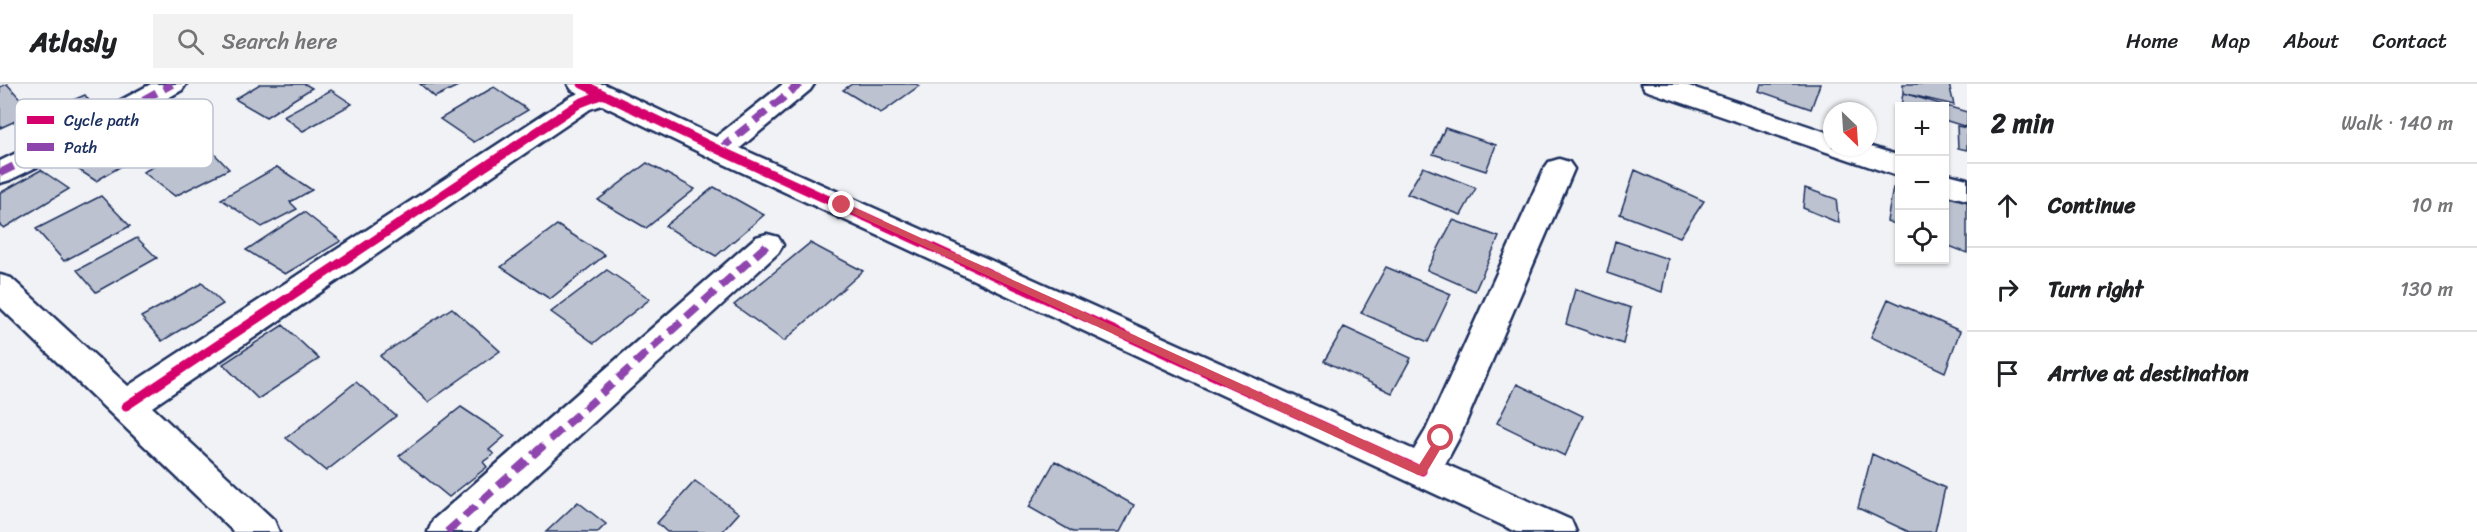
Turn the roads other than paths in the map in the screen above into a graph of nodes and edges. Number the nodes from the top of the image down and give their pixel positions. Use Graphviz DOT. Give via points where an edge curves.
graph roads {
  1 [pos="172,84"];
  2 [pos="800,84"];
  3 [pos="1654,84"];
  4 [pos="592,89"];
  5 [pos="145,99"];
  6 [pos="1823,141"];
  7 [pos="719,150"];
  8 [pos="1866,156"];
  9 [pos="15,165"];
  10 [pos="1895,166"];
  11 [pos="1559,170"];
  12 [pos="0,172"];
  13 [pos="1949,185"];
  14 [pos="1967,190"];
  15 [pos="767,245"];
  16 [pos="0,287"];
  17 [pos="126,406"];
  18 [pos="1422,471"];
  19 [pos="260,532"];
  20 [pos="447,532"];
  21 [pos="1557,532"];
  1 -- 5 [label="street"];
  2 -- 7 [label="street"];
  3 -- 6 [label="street"];
  4 -- 7 [label="street"];
  4 -- 17 [label="street" via="580,103"];
  7 -- 18 [label="street"];
  8 -- 10 [label="street"];
  9 -- 12 [label="street"];
  11 -- 18 [label="street" via="1441,438"];
  13 -- 14 [label="street"];
  15 -- 20 [label="street"];
  16 -- 17 [label="street"];
  17 -- 19 [label="street"];
  18 -- 21 [label="street"];
}
